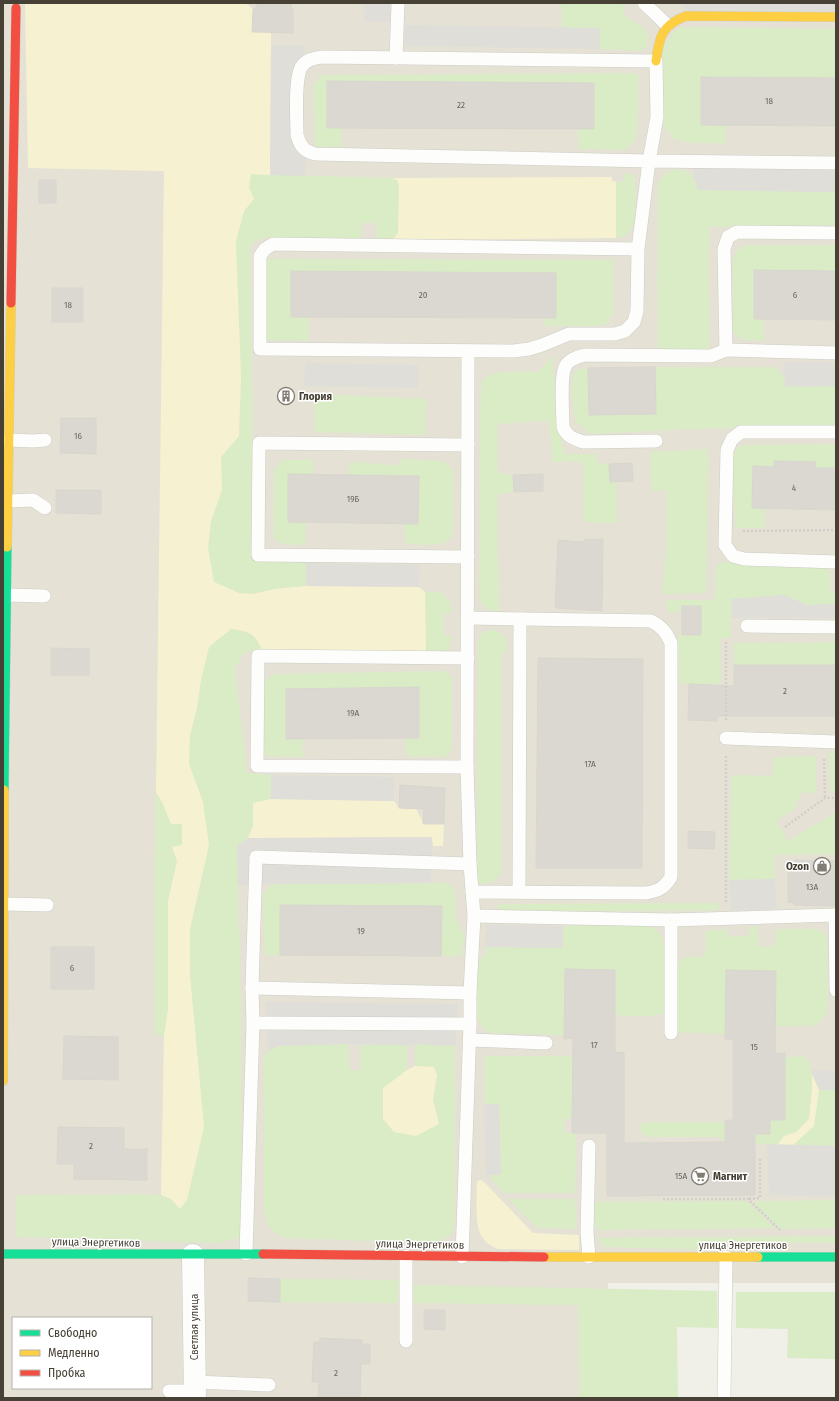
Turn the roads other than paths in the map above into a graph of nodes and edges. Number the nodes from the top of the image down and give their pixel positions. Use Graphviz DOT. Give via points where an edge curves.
graph roads {
  1 [pos="398,3"];
  2 [pos="644,3"];
  3 [pos="16,8"];
  4 [pos="836,17"];
  5 [pos="667,25"];
  6 [pos="396,58"];
  7 [pos="656,62"];
  8 [pos="649,161"];
  9 [pos="836,163"];
  10 [pos="836,233"];
  11 [pos="638,249"];
  12 [pos="726,350"];
  13 [pos="468,351"];
  14 [pos="836,353"];
  15 [pos="836,432"];
  16 [pos="9,440"];
  17 [pos="45,440"];
  18 [pos="656,441"];
  19 [pos="468,445"];
  20 [pos="8,501"];
  21 [pos="45,508"];
  22 [pos="468,557"];
  23 [pos="836,562"];
  24 [pos="44,596"];
  25 [pos="6,598"];
  26 [pos="468,618"];
  27 [pos="520,619"];
  28 [pos="747,626"];
  29 [pos="836,627"];
  30 [pos="468,658"];
  31 [pos="4,687"];
  32 [pos="4,719"];
  33 [pos="726,738"];
  34 [pos="829,742"];
  35 [pos="468,767"];
  36 [pos="4,839"];
  37 [pos="470,864"];
  38 [pos="472,892"];
  39 [pos="519,892"];
  40 [pos="4,904"];
  41 [pos="47,905"];
  42 [pos="835,915"];
  43 [pos="474,916"];
  44 [pos="671,920"];
  45 [pos="252,988"];
  46 [pos="836,990"];
  47 [pos="470,993"];
  48 [pos="253,1023"];
  49 [pos="470,1024"];
  50 [pos="671,1033"];
  51 [pos="470,1040"];
  52 [pos="546,1043"];
  53 [pos="3,1081"];
  54 [pos="589,1146"];
  55 [pos="3,1254"];
  56 [pos="246,1254"];
  57 [pos="194,1255"];
  58 [pos="406,1256"];
  59 [pos="462,1257"];
  60 [pos="589,1257"];
  61 [pos="836,1257"];
  62 [pos="726,1258"];
  63 [pos="406,1341"];
  64 [pos="269,1385"];
  65 [pos="169,1390"];
  66 [pos="195,1390"];
  67 [pos="724,1398"];
  1 -- 6 [label="lane"];
  2 -- 5 [label="lane"];
  3 -- 16 [label="street"];
  4 -- 5 [label="street" via="686,16"];
  5 -- 7 [label="street" via="661,34"];
  6 -- 7 [label="lane"];
  6 -- 8 [label="lane" via="322,57 310,59 302,65 298,76 296,135 306,151 315,154"];
  7 -- 8 [label="lane" via="657,117"];
  8 -- 9 [label="lane"];
  8 -- 11 [label="lane"];
  10 -- 12 [label="lane" via="738,232 728,237 724,249"];
  11 -- 13 [label="lane" via="637,311 634,322 625,331 616,334 569,334 521,350"];
  11 -- 13 [label="lane" via="273,244 260,256 260,349"];
  12 -- 14 [label="lane"];
  12 -- 18 [label="lane" via="711,356 584,355 572,359 566,366 563,375 563,427 566,434 583,442"];
  13 -- 19 [label="lane"];
  15 -- 23 [label="lane" via="741,432 732,439 727,450 725,545 733,556 744,559"];
  16 -- 17 [label="lane"];
  16 -- 20 [label="street"];
  19 -- 22 [label="lane"];
  19 -- 22 [label="lane" via="259,443 258,555"];
  20 -- 21 [label="lane" via="33,500"];
  20 -- 25 [label="street"];
  22 -- 26 [label="lane"];
  24 -- 25 [label="lane"];
  25 -- 31 [label="street"];
  26 -- 27 [label="lane"];
  26 -- 30 [label="lane"];
  27 -- 39 [label="lane"];
  27 -- 39 [label="lane" via="651,621 666,632 671,643 671,877 657,892"];
  28 -- 29 [label="lane"];
  30 -- 35 [label="lane"];
  30 -- 35 [label="lane" via="258,656 257,766"];
  31 -- 32 [label="street"];
  32 -- 36 [label="street"];
  33 -- 34 [label="lane"];
  35 -- 37 [label="lane"];
  36 -- 40 [label="street"];
  37 -- 38 [label="lane"];
  37 -- 45 [label="lane" via="256,857"];
  38 -- 39 [label="lane"];
  38 -- 43 [label="lane"];
  40 -- 41 [label="lane"];
  40 -- 53 [label="street"];
  42 -- 44 [label="lane"];
  42 -- 46 [label="lane"];
  43 -- 44 [label="lane"];
  43 -- 47 [label="lane"];
  44 -- 50 [label="lane"];
  45 -- 47 [label="lane"];
  45 -- 48 [label="lane"];
  47 -- 49 [label="lane"];
  48 -- 49 [label="lane"];
  48 -- 56 [label="lane"];
  49 -- 51 [label="lane"];
  51 -- 52 [label="lane"];
  51 -- 59 [label="lane"];
  54 -- 60 [label="lane"];
  55 -- 57 [label="street, улица Энергетиков"];
  56 -- 57 [label="street, улица Энергетиков"];
  56 -- 58 [label="street, улица Энергетиков"];
  57 -- 66 [label="street, Светлая улица"];
  58 -- 59 [label="street, улица Энергетиков"];
  58 -- 63 [label="lane"];
  59 -- 60 [label="street, улица Энергетиков"];
  60 -- 62 [label="street, улица Энергетиков"];
  61 -- 62 [label="street, улица Энергетиков"];
  62 -- 67 [label="lane"];
  64 -- 66 [label="lane"];
  65 -- 66 [label="lane"];
}
